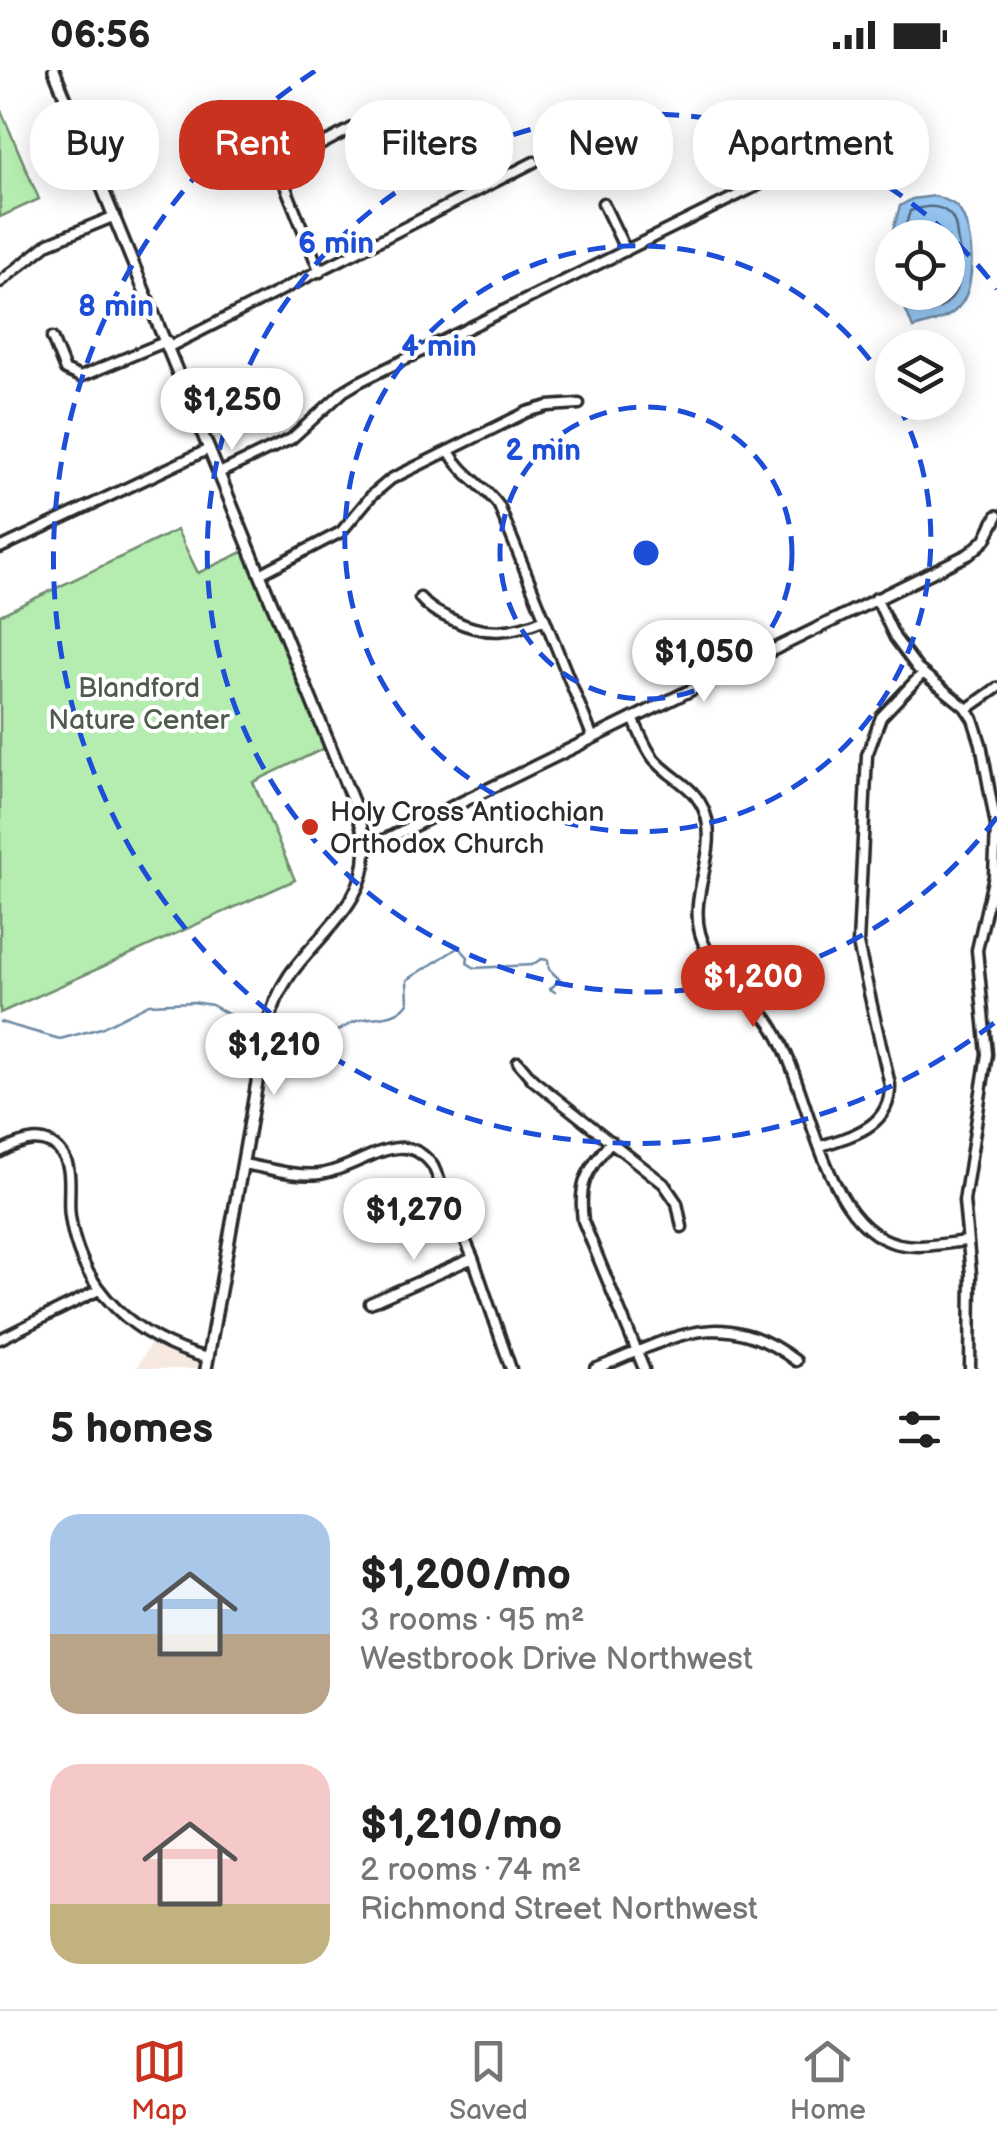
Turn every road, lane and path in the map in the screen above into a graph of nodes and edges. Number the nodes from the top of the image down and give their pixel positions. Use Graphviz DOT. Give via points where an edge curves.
graph roads {
  1 [pos="54,70"];
  2 [pos="345,132"];
  3 [pos="533,163"];
  4 [pos="750,190"];
  5 [pos="602,203"];
  6 [pos="115,216"];
  7 [pos="626,251"];
  8 [pos="320,272"];
  9 [pos="0,282"];
  10 [pos="52,338"];
  11 [pos="168,344"];
  12 [pos="579,404"];
  13 [pos="209,449"];
  14 [pos="449,451"];
  15 [pos="220,473"];
  16 [pos="997,516"];
  17 [pos="0,548"];
  18 [pos="260,574"];
  19 [pos="420,598"];
  20 [pos="876,598"];
  21 [pos="545,619"];
  22 [pos="922,674"];
  23 [pos="997,688"];
  24 [pos="967,710"];
  25 [pos="634,718"];
  26 [pos="593,738"];
  27 [pos="366,848"];
  28 [pos="518,1062"];
  29 [pos="611,1141"];
  30 [pos="821,1146"];
  31 [pos="0,1152"];
  32 [pos="242,1164"];
  33 [pos="682,1228"];
  34 [pos="968,1241"];
  35 [pos="473,1258"];
  36 [pos="99,1290"];
  37 [pos="370,1303"];
  38 [pos="0,1338"];
  39 [pos="637,1352"];
  40 [pos="796,1361"];
  41 [pos="206,1364"];
  42 [pos="511,1369"];
  43 [pos="595,1369"];
  44 [pos="644,1369"];
  45 [pos="970,1369"];
  1 -- 6 [label="street"];
  2 -- 8 [label="street" via="281,166"];
  3 -- 8 [label="street"];
  4 -- 7 [label="street"];
  5 -- 7 [label="street"];
  6 -- 9 [label="street" via="48,243"];
  6 -- 11 [label="street"];
  7 -- 15 [label="street" via="348,388 291,439"];
  8 -- 11 [label="street"];
  10 -- 11 [label="street" via="64,370 80,377"];
  11 -- 13 [label="street"];
  12 -- 14 [label="street" via="534,410"];
  13 -- 15 [label="street"];
  13 -- 17 [label="street"];
  14 -- 18 [label="street" via="386,482 335,537"];
  14 -- 21 [label="street" via="498,506"];
  15 -- 18 [label="street"];
  16 -- 20 [label="street" via="978,548"];
  18 -- 27 [label="street"];
  19 -- 21 [label="street" via="435,612 486,631"];
  20 -- 22 [label="street"];
  20 -- 25 [label="street"];
  21 -- 26 [label="street"];
  22 -- 24 [label="street"];
  22 -- 30 [label="street" via="880,718 867,761 858,944 889,1100 874,1124"];
  23 -- 24 [label="street"];
  24 -- 34 [label="street" via="981,744 997,842 976,950 987,1048 964,1201"];
  25 -- 26 [label="street"];
  25 -- 30 [label="street" via="654,759 700,802 710,834 697,906 704,945 776,1032"];
  26 -- 27 [label="street"];
  27 -- 32 [label="street" via="348,906 274,1002"];
  28 -- 29 [label="street"];
  29 -- 33 [label="street" via="668,1188"];
  29 -- 39 [label="street" via="589,1170 580,1199"];
  30 -- 34 [label="street" via="844,1204 872,1232 912,1246"];
  31 -- 36 [label="street" via="29,1140 60,1151 72,1230"];
  32 -- 35 [label="street" via="320,1174 389,1148 416,1148 434,1166"];
  32 -- 41 [label="street"];
  34 -- 45 [label="street"];
  35 -- 37 [label="street"];
  35 -- 42 [label="street"];
  36 -- 38 [label="street"];
  36 -- 41 [label="street" via="123,1318"];
  39 -- 40 [label="street" via="713,1328 761,1341"];
  39 -- 43 [label="street"];
  39 -- 44 [label="street"];
}
